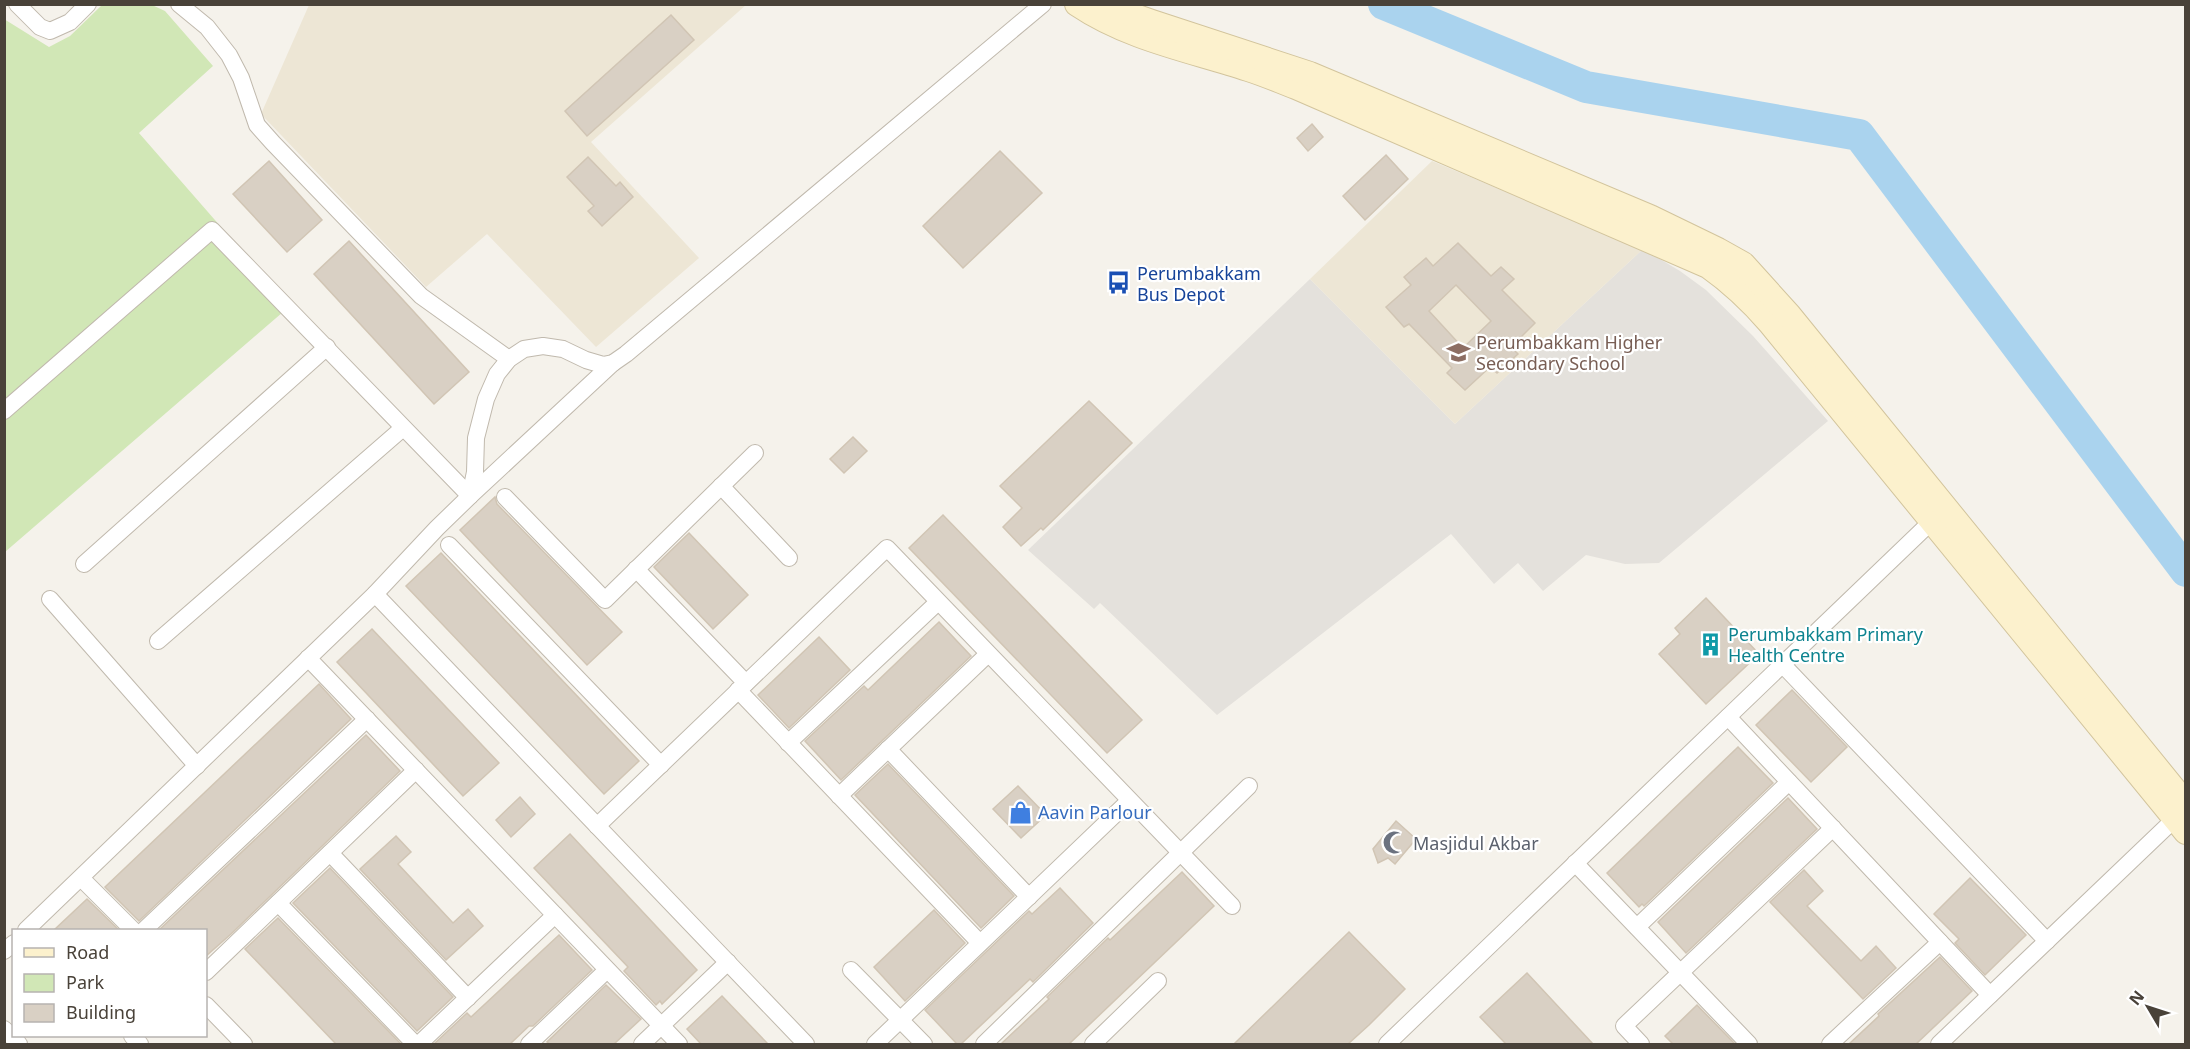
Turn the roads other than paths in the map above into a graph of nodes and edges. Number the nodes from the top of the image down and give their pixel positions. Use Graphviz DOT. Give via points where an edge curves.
graph roads {
  1 [pos="17,4"];
  2 [pos="88,4"];
  3 [pos="178,4"];
  4 [pos="1042,4"];
  5 [pos="1077,4"];
  6 [pos="1114,4"];
  7 [pos="327,347"];
  8 [pos="508,359"];
  9 [pos="613,363"];
  10 [pos="4,411"];
  11 [pos="403,428"];
  12 [pos="755,453"];
  13 [pos="721,486"];
  14 [pos="470,496"];
  15 [pos="505,496"];
  16 [pos="1939,514"];
  17 [pos="449,545"];
  18 [pos="789,558"];
  19 [pos="84,564"];
  20 [pos="636,569"];
  21 [pos="375,594"];
  22 [pos="50,599"];
  23 [pos="938,602"];
  24 [pos="158,641"];
  25 [pos="988,654"];
  26 [pos="309,658"];
  27 [pos="1782,663"];
  28 [pos="742,687"];
  29 [pos="1728,717"];
  30 [pos="367,719"];
  31 [pos="788,743"];
  32 [pos="888,749"];
  33 [pos="661,765"];
  34 [pos="197,766"];
  35 [pos="416,770"];
  36 [pos="1789,782"];
  37 [pos="1249,786"];
  38 [pos="839,796"];
  39 [pos="1129,801"];
  40 [pos="2183,816"];
  41 [pos="597,826"];
  42 [pos="1833,828"];
  43 [pos="330,853"];
  44 [pos="1180,853"];
  45 [pos="1575,863"];
  46 [pos="81,878"];
  47 [pos="1029,897"];
  48 [pos="278,903"];
  49 [pos="1232,906"];
  50 [pos="555,915"];
  51 [pos="1637,927"];
  52 [pos="30,929"];
  53 [pos="132,929"];
  54 [pos="145,929"];
  55 [pos="2047,941"];
  56 [pos="1940,942"];
  57 [pos="980,944"];
  58 [pos="728,962"];
  59 [pos="607,970"];
  60 [pos="851,970"];
  61 [pos="207,971"];
  62 [pos="1680,973"];
  63 [pos="1158,981"];
  64 [pos="1990,995"];
  65 [pos="468,998"];
  66 [pos="207,1006"];
  67 [pos="900,1020"];
  68 [pos="661,1026"];
  69 [pos="244,1044"];
  70 [pos="417,1044"];
  71 [pos="529,1044"];
  72 [pos="642,1044"];
  73 [pos="679,1044"];
  74 [pos="806,1044"];
  75 [pos="875,1044"];
  76 [pos="924,1044"];
  77 [pos="984,1044"];
  78 [pos="1093,1044"];
  79 [pos="1387,1044"];
  80 [pos="1641,1044"];
  81 [pos="1749,1044"];
  82 [pos="1830,1044"];
  83 [pos="1939,1044"];
  1 -- 2 [label="street" via="50,32 70,22"];
  3 -- 8 [label="street" via="207,27 229,55 257,125 273,143 421,296"];
  4 -- 9 [label="street"];
  5 -- 16 [label="street" via="1121,29 1296,87 1708,266 1752,303"];
  6 -- 16 [label="street" via="1132,15 1310,74 1420,119 1650,217 1743,264 1789,315"];
  7 -- 10 [label="street" via="212,230"];
  7 -- 11 [label="street"];
  7 -- 19 [label="street"];
  8 -- 9 [label="street" via="524,349 543,346 585,360"];
  8 -- 14 [label="street" via="486,399 476,438"];
  9 -- 14 [label="street"];
  11 -- 14 [label="street"];
  11 -- 24 [label="street"];
  12 -- 13 [label="street"];
  13 -- 18 [label="street"];
  13 -- 20 [label="street"];
  14 -- 21 [label="street"];
  15 -- 20 [label="street" via="605,600"];
  16 -- 27 [label="street"];
  16 -- 40 [label="street"];
  17 -- 33 [label="street"];
  20 -- 28 [label="street"];
  21 -- 26 [label="street"];
  21 -- 41 [label="street"];
  22 -- 34 [label="street"];
  23 -- 25 [label="street"];
  23 -- 28 [label="street" via="886,548"];
  23 -- 31 [label="street"];
  25 -- 32 [label="street"];
  25 -- 39 [label="street"];
  26 -- 30 [label="street"];
  26 -- 34 [label="street"];
  27 -- 29 [label="street"];
  27 -- 55 [label="street"];
  28 -- 31 [label="street"];
  28 -- 33 [label="street"];
  29 -- 36 [label="street"];
  29 -- 45 [label="street"];
  30 -- 35 [label="street"];
  30 -- 54 [label="street"];
  31 -- 38 [label="street"];
  32 -- 38 [label="street"];
  32 -- 47 [label="street"];
  33 -- 41 [label="street"];
  34 -- 46 [label="street"];
  35 -- 43 [label="street"];
  35 -- 50 [label="street"];
  36 -- 42 [label="street"];
  36 -- 51 [label="street"];
  37 -- 44 [label="street"];
  38 -- 57 [label="street"];
  39 -- 44 [label="street"];
  39 -- 47 [label="street"];
  40 -- 55 [label="street"];
  41 -- 58 [label="street"];
  42 -- 56 [label="street"];
  42 -- 62 [label="street"];
  43 -- 48 [label="street"];
  43 -- 65 [label="street"];
  44 -- 49 [label="street"];
  44 -- 77 [label="street"];
  45 -- 51 [label="street"];
  45 -- 79 [label="street"];
  46 -- 52 [label="street"];
  46 -- 53 [label="street"];
  47 -- 57 [label="street"];
  48 -- 61 [label="street"];
  48 -- 70 [label="street"];
  50 -- 59 [label="street"];
  50 -- 65 [label="street"];
  51 -- 62 [label="street"];
  55 -- 64 [label="street"];
  56 -- 64 [label="street"];
  56 -- 82 [label="street"];
  57 -- 67 [label="street"];
  58 -- 68 [label="street"];
  58 -- 74 [label="street"];
  59 -- 68 [label="street"];
  59 -- 71 [label="street"];
  60 -- 67 [label="street"];
  62 -- 80 [label="street" via="1624,1026"];
  62 -- 81 [label="street"];
  63 -- 78 [label="street"];
  64 -- 83 [label="street"];
  65 -- 70 [label="street"];
  66 -- 69 [label="street"];
  67 -- 75 [label="street"];
  67 -- 76 [label="street"];
  68 -- 72 [label="street"];
  68 -- 73 [label="street"];
}
